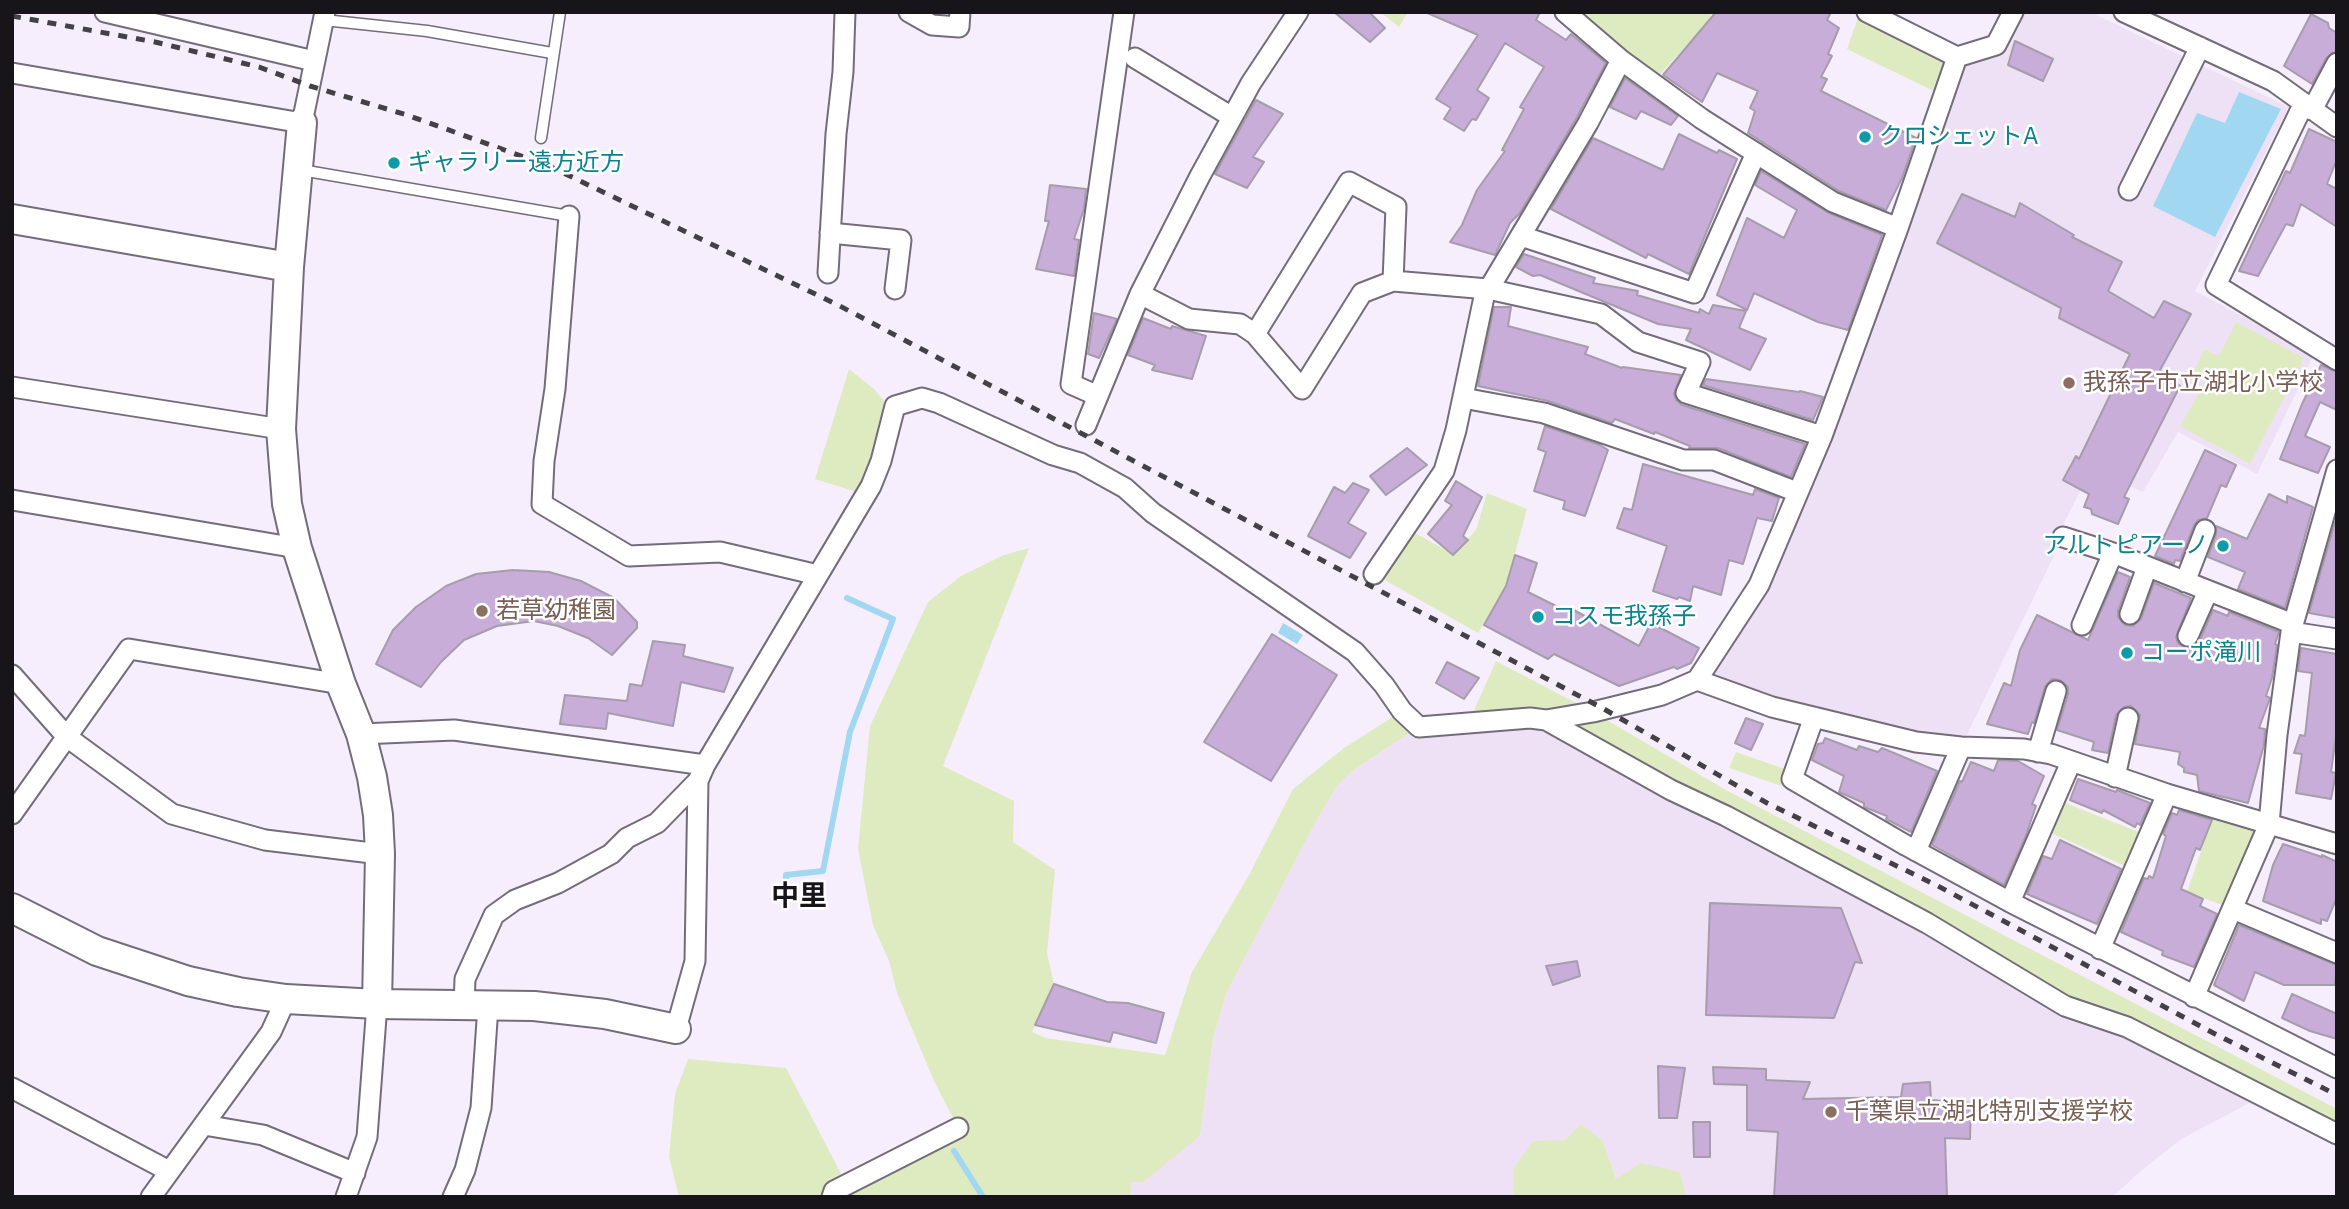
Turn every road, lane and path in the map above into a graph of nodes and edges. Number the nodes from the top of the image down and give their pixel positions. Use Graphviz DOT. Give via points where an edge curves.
graph roads {
  1 [pos="105,12"];
  2 [pos="560,12"];
  3 [pos="845,12"];
  4 [pos="909,12"];
  5 [pos="960,12"];
  6 [pos="1124,12"];
  7 [pos="1298,12"];
  8 [pos="1565,12"];
  9 [pos="1867,12"];
  10 [pos="2013,12"];
  11 [pos="2124,12"];
  12 [pos="324,16"];
  13 [pos="2200,47"];
  14 [pos="552,53"];
  15 [pos="1957,57"];
  16 [pos="1135,58"];
  17 [pos="1621,60"];
  18 [pos="314,61"];
  19 [pos="2337,63"];
  20 [pos="12,73"];
  21 [pos="2308,107"];
  22 [pos="1232,117"];
  23 [pos="302,123"];
  24 [pos="2337,127"];
  25 [pos="541,138"];
  26 [pos="1756,153"];
  27 [pos="298,170"];
  28 [pos="2129,190"];
  29 [pos="569,216"];
  30 [pos="12,219"];
  31 [pos="1898,228"];
  32 [pos="830,233"];
  33 [pos="1521,236"];
  34 [pos="289,267"];
  35 [pos="828,273"];
  36 [pos="1393,281"];
  37 [pos="895,289"];
  38 [pos="1488,289"];
  39 [pos="1140,294"];
  40 [pos="1255,334"];
  41 [pos="2337,360"];
  42 [pos="12,387"];
  43 [pos="1098,396"];
  44 [pos="1463,398"];
  45 [pos="1086,425"];
  46 [pos="281,429"];
  47 [pos="1822,436"];
  48 [pos="2337,470"];
  49 [pos="1797,492"];
  50 [pos="12,500"];
  51 [pos="2205,530"];
  52 [pos="2063,537"];
  53 [pos="297,548"];
  54 [pos="2113,553"];
  55 [pos="2147,567"];
  56 [pos="1374,574"];
  57 [pos="818,575"];
  58 [pos="2185,582"];
  59 [pos="2208,591"];
  60 [pos="2130,614"];
  61 [pos="2082,625"];
  62 [pos="2292,628"];
  63 [pos="2188,636"];
  64 [pos="2337,639"];
  65 [pos="12,675"];
  66 [pos="1697,680"];
  67 [pos="341,684"];
  68 [pos="2056,691"];
  69 [pos="1814,717"];
  70 [pos="2128,718"];
  71 [pos="1546,720"];
  72 [pos="361,734"];
  73 [pos="67,737"];
  74 [pos="1961,747"];
  75 [pos="2038,752"];
  76 [pos="2071,762"];
  77 [pos="701,773"];
  78 [pos="2115,777"];
  79 [pos="2167,794"];
  80 [pos="12,814"];
  81 [pos="2269,824"];
  82 [pos="2337,844"];
  83 [pos="1916,851"];
  84 [pos="380,854"];
  85 [pos="2010,902"];
  86 [pos="12,908"];
  87 [pos="2233,909"];
  88 [pos="2100,949"];
  89 [pos="2337,953"];
  90 [pos="2194,997"];
  91 [pos="286,999"];
  92 [pos="377,1004"];
  93 [pos="476,1006"];
  94 [pos="676,1029"];
  95 [pos="2337,1069"];
  96 [pos="12,1088"];
  97 [pos="204,1125"];
  98 [pos="958,1128"];
  99 [pos="2337,1134"];
  100 [pos="169,1171"];
  101 [pos="355,1173"];
  102 [pos="151,1197"];
  103 [pos="346,1197"];
  104 [pos="453,1197"];
  105 [pos="832,1197"];
  1 -- 18 [label="street"];
  2 -- 14 [label="lane"];
  3 -- 32 [label="street"];
  4 -- 5 [label="street" via="932,25 959,27"];
  6 -- 43 [label="street" via="1071,384"];
  7 -- 22 [label="street"];
  8 -- 17 [label="street"];
  9 -- 15 [label="street"];
  10 -- 15 [label="street" via="1996,45"];
  11 -- 13 [label="street"];
  12 -- 14 [label="lane"];
  12 -- 18 [label="street"];
  13 -- 21 [label="street" via="2273,81"];
  13 -- 28 [label="street"];
  14 -- 25 [label="lane"];
  15 -- 31 [label="street"];
  16 -- 22 [label="street"];
  17 -- 26 [label="street"];
  17 -- 33 [label="street"];
  18 -- 23 [label="street"];
  19 -- 21 [label="street"];
  20 -- 23 [label="street"];
  21 -- 24 [label="street"];
  21 -- 41 [label="street" via="2216,285"];
  22 -- 39 [label="street"];
  23 -- 27 [label="street"];
  26 -- 31 [label="street" via="1833,202"];
  26 -- 33 [label="street" via="1694,293"];
  27 -- 29 [label="lane"];
  27 -- 34 [label="street"];
  29 -- 57 [label="street" via="542,504 629,556 720,552"];
  30 -- 34 [label="street"];
  31 -- 47 [label="street"];
  32 -- 35 [label="street"];
  32 -- 37 [label="street" via="901,240"];
  33 -- 38 [label="street"];
  34 -- 46 [label="street"];
  36 -- 38 [label="street"];
  36 -- 40 [label="street" via="1362,293 1302,389"];
  36 -- 40 [label="street" via="1396,206 1349,182"];
  38 -- 44 [label="street"];
  38 -- 47 [label="street" via="1601,314 1637,342 1700,362 1686,393"];
  39 -- 40 [label="street" via="1189,319 1240,324"];
  39 -- 43 [label="street"];
  42 -- 46 [label="street"];
  43 -- 45 [label="street"];
  44 -- 49 [label="street" via="1545,413 1683,460 1714,460"];
  44 -- 56 [label="street" via="1444,471"];
  46 -- 53 [label="street" via="287,504"];
  47 -- 49 [label="street"];
  48 -- 62 [label="street"];
  49 -- 66 [label="street" via="1759,585"];
  50 -- 53 [label="street"];
  51 -- 58 [label="street"];
  52 -- 54 [label="street"];
  53 -- 67 [label="street"];
  54 -- 55 [label="street"];
  54 -- 61 [label="street"];
  55 -- 58 [label="street"];
  55 -- 60 [label="street"];
  57 -- 71 [label="street" via="871,486 895,406 922,398 1080,463 1125,488 1153,513 1355,652 1419,727"];
  57 -- 77 [label="street"];
  58 -- 59 [label="street"];
  59 -- 62 [label="street"];
  59 -- 63 [label="street"];
  62 -- 64 [label="street"];
  62 -- 81 [label="street"];
  65 -- 73 [label="street"];
  66 -- 69 [label="street" via="1772,708"];
  66 -- 71 [label="street" via="1662,695"];
  67 -- 72 [label="street"];
  67 -- 73 [label="street" via="129,649"];
  68 -- 75 [label="street"];
  69 -- 74 [label="street" via="1916,742"];
  69 -- 83 [label="street" via="1792,779"];
  70 -- 78 [label="street"];
  71 -- 99 [label="street" via="1927,923 2065,1006 2127,1027"];
  72 -- 77 [label="street" via="454,730"];
  72 -- 84 [label="street" via="372,777"];
  73 -- 80 [label="street"];
  73 -- 84 [label="street" via="172,814 265,840"];
  74 -- 75 [label="street"];
  74 -- 83 [label="street"];
  75 -- 76 [label="street"];
  76 -- 78 [label="street"];
  76 -- 85 [label="street"];
  77 -- 93 [label="street" via="657,823 627,838 611,854 515,900 494,915 465,979"];
  77 -- 94 [label="street" via="695,961"];
  78 -- 79 [label="street"];
  79 -- 81 [label="street"];
  79 -- 88 [label="street"];
  81 -- 82 [label="street"];
  81 -- 87 [label="street"];
  83 -- 85 [label="street"];
  84 -- 92 [label="street"];
  85 -- 88 [label="street"];
  86 -- 91 [label="street" via="97,951 143,967 188,981"];
  87 -- 89 [label="street"];
  87 -- 90 [label="street"];
  88 -- 90 [label="street"];
  90 -- 95 [label="street"];
  91 -- 92 [label="street"];
  91 -- 97 [label="street" via="271,1032"];
  92 -- 93 [label="street"];
  92 -- 101 [label="street" via="367,1137"];
  93 -- 94 [label="street" via="570,1009"];
  93 -- 104 [label="street" via="481,1108"];
  96 -- 100 [label="street"];
  97 -- 100 [label="street"];
  97 -- 101 [label="street" via="263,1135"];
  98 -- 105 [label="street" via="834,1191"];
  100 -- 102 [label="street"];
  101 -- 103 [label="street"];
}
